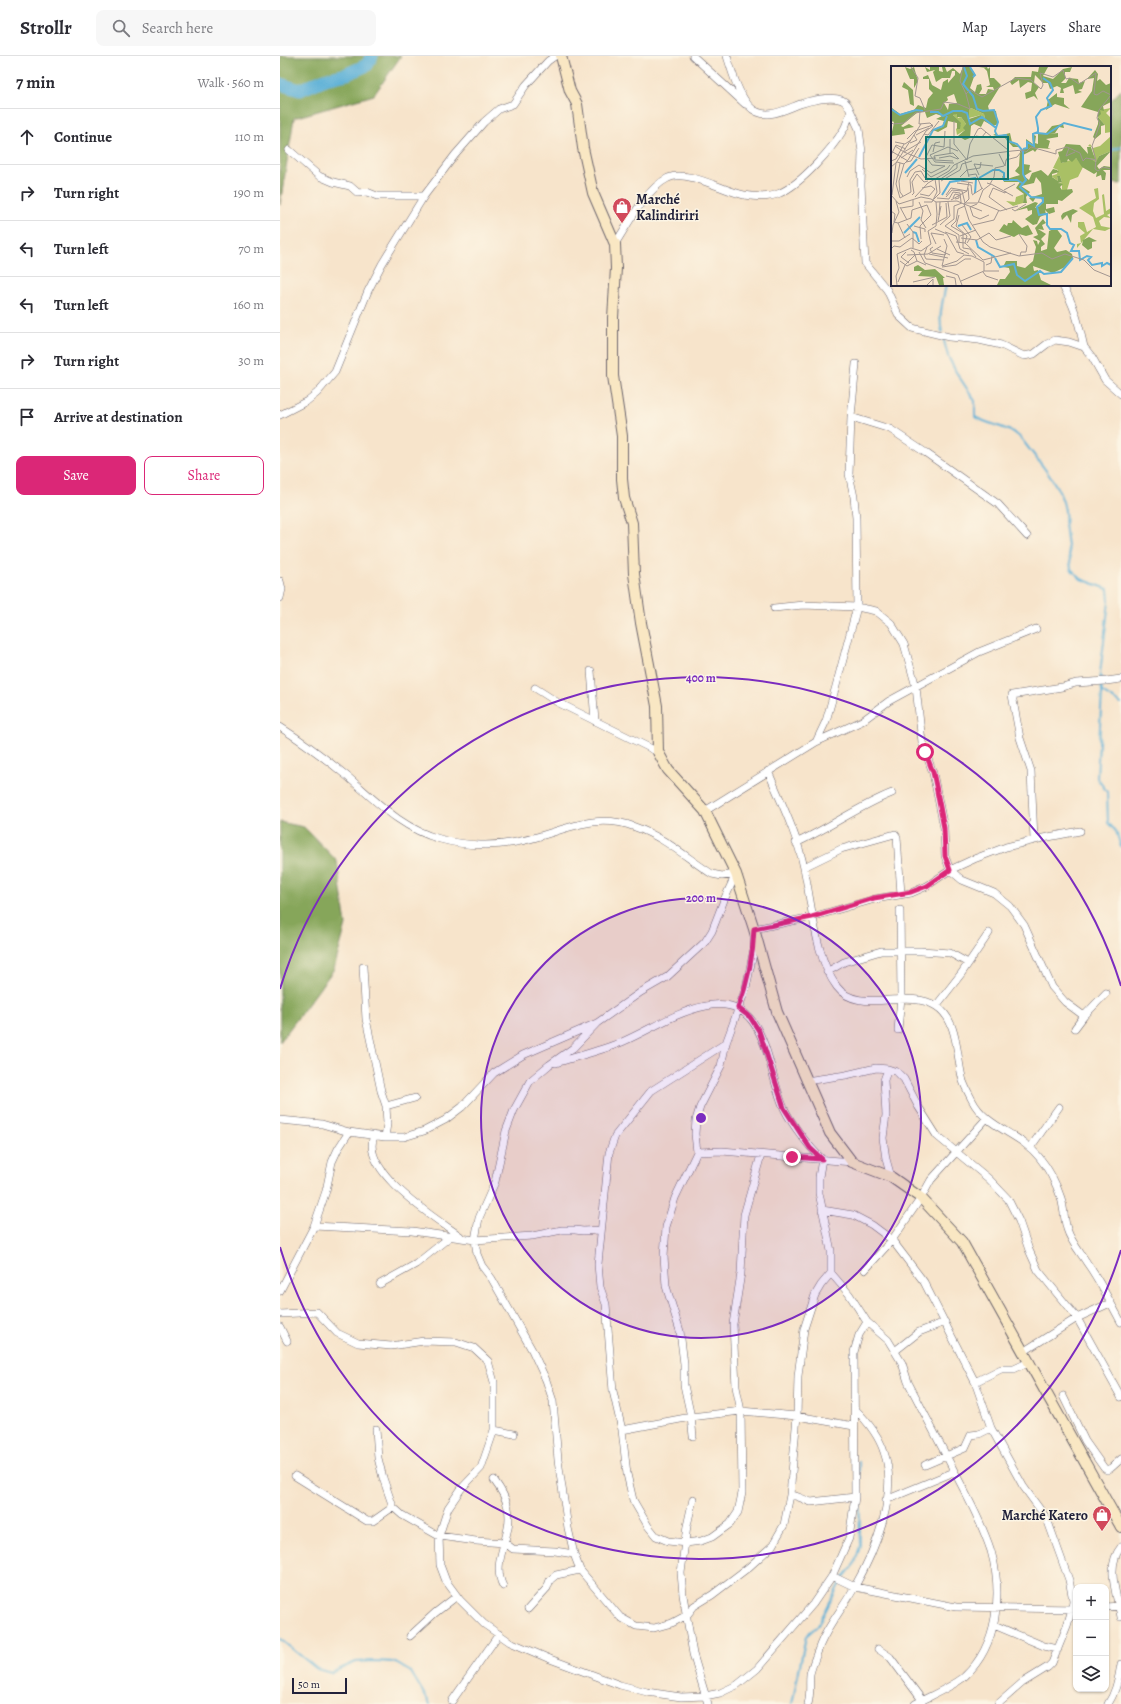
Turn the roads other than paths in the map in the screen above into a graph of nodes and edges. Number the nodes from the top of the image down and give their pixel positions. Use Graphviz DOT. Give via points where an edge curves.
graph roads {
  1 [pos="555,56"];
  2 [pos="561,56"];
  3 [pos="693,56"];
  4 [pos="727,56"];
  5 [pos="750,107"];
  6 [pos="851,112"];
  7 [pos="289,150"];
  8 [pos="424,196"];
  9 [pos="615,244"];
  10 [pos="1063,286"];
  11 [pos="1084,348"];
  12 [pos="856,364"];
  13 [pos="1121,394"];
  14 [pos="280,415"];
  15 [pos="851,417"];
  16 [pos="1027,536"];
  17 [pos="280,581"];
  18 [pos="280,598"];
  19 [pos="857,607"];
  20 [pos="774,608"];
  21 [pos="1036,629"];
  22 [pos="591,671"];
  23 [pos="1121,679"];
  24 [pos="916,687"];
  25 [pos="535,688"];
  26 [pos="594,721"];
  27 [pos="280,727"];
  28 [pos="816,742"];
  29 [pos="658,752"];
  30 [pos="768,771"];
  31 [pos="892,793"];
  32 [pos="705,811"];
  33 [pos="1080,832"];
  34 [pos="1034,840"];
  35 [pos="796,843"];
  36 [pos="804,866"];
  37 [pos="950,870"];
  38 [pos="736,874"];
  39 [pos="901,894"];
  40 [pos="900,910"];
  41 [pos="812,917"];
  42 [pos="754,929"];
  43 [pos="989,933"];
  44 [pos="901,950"];
  45 [pos="968,964"];
  46 [pos="363,967"];
  47 [pos="827,972"];
  48 [pos="1106,993"];
  49 [pos="901,998"];
  50 [pos="936,1006"];
  51 [pos="738,1008"];
  52 [pos="1084,1016"];
  53 [pos="597,1023"];
  54 [pos="1075,1028"];
  55 [pos="898,1030"];
  56 [pos="726,1043"];
  57 [pos="549,1065"];
  58 [pos="888,1069"];
  59 [pos="806,1081"];
  60 [pos="415,1098"];
  61 [pos="386,1106"];
  62 [pos="1059,1107"];
  63 [pos="986,1119"];
  64 [pos="280,1120"];
  65 [pos="349,1132"];
  66 [pos="374,1136"];
  67 [pos="384,1137"];
  68 [pos="1030,1148"];
  69 [pos="697,1152"];
  70 [pos="956,1152"];
  71 [pos="761,1155"];
  72 [pos="822,1159"];
  73 [pos="852,1162"];
  74 [pos="891,1177"];
  75 [pos="921,1198"];
  76 [pos="822,1210"];
  77 [pos="314,1226"];
  78 [pos="600,1230"];
  79 [pos="451,1236"];
  80 [pos="462,1238"];
  81 [pos="475,1240"];
  82 [pos="892,1240"];
  83 [pos="865,1270"];
  84 [pos="831,1273"];
  85 [pos="380,1284"];
  86 [pos="280,1290"];
  87 [pos="1110,1303"];
  88 [pos="280,1314"];
  89 [pos="1077,1318"];
  90 [pos="867,1322"];
  91 [pos="944,1322"];
  92 [pos="1121,1322"];
  93 [pos="280,1327"];
  94 [pos="287,1341"];
  95 [pos="894,1351"];
  96 [pos="1023,1352"];
  97 [pos="1029,1362"];
  98 [pos="975,1382"];
  99 [pos="1063,1396"];
  100 [pos="1121,1397"];
  101 [pos="855,1409"];
  102 [pos="741,1411"];
  103 [pos="797,1416"];
  104 [pos="691,1417"];
  105 [pos="854,1426"];
  106 [pos="991,1428"];
  107 [pos="376,1429"];
  108 [pos="494,1430"];
  109 [pos="622,1430"];
  110 [pos="514,1434"];
  111 [pos="693,1436"];
  112 [pos="1080,1443"];
  113 [pos="946,1457"];
  114 [pos="1121,1459"];
  115 [pos="925,1465"];
  116 [pos="954,1472"];
  117 [pos="295,1476"];
  118 [pos="494,1480"];
  119 [pos="790,1495"];
  120 [pos="855,1497"];
  121 [pos="693,1499"];
  122 [pos="886,1500"];
  123 [pos="393,1507"];
  124 [pos="1119,1521"];
  125 [pos="439,1536"];
  126 [pos="505,1543"];
  127 [pos="686,1543"];
  128 [pos="1121,1547"];
  129 [pos="574,1554"];
  130 [pos="580,1570"];
  131 [pos="832,1576"];
  132 [pos="503,1586"];
  133 [pos="855,1587"];
  134 [pos="457,1596"];
  135 [pos="1073,1600"];
  136 [pos="1119,1606"];
  137 [pos="1109,1607"];
  138 [pos="996,1608"];
  139 [pos="528,1609"];
  140 [pos="1073,1609"];
  141 [pos="1073,1612"];
  142 [pos="687,1616"];
  143 [pos="1121,1617"];
  144 [pos="994,1625"];
  145 [pos="499,1634"];
  146 [pos="410,1636"];
  147 [pos="878,1649"];
  148 [pos="1058,1649"];
  149 [pos="1121,1664"];
  150 [pos="705,1696"];
  151 [pos="922,1700"];
  152 [pos="452,1701"];
  153 [pos="708,1704"];
  154 [pos="808,1704"];
  155 [pos="915,1704"];
  156 [pos="998,1704"];
  157 [pos="1108,1704"];
  1 -- 8 [label="street" via="526,85 513,104 499,109 484,122"];
  2 -- 9 [label="street" via="570,92 577,104 593,193"];
  3 -- 5 [label="street"];
  4 -- 5 [label="street" via="742,97"];
  5 -- 6 [label="street" via="761,113 773,114 800,104 832,99 843,100"];
  6 -- 9 [label="street" via="844,129 812,169 779,194 743,194 697,179 680,176 669,178 656,186"];
  6 -- 11 [label="street" via="859,129 862,152 860,185 865,263 887,290 899,316 912,328 949,337 1001,344 1024,356 1034,354 1055,340"];
  7 -- 8 [label="street" via="318,176 350,186 358,193 366,192 378,196"];
  8 -- 14 [label="street" via="382,264 335,372 307,401"];
  9 -- 29 [label="street" via="613,376 622,436 624,498 632,523 634,574 657,706"];
  10 -- 11 [label="street" via="1078,320"];
  11 -- 13 [label="street" via="1105,380"];
  12 -- 15 [label="street"];
  15 -- 16 [label="street" via="890,429 926,453 998,504"];
  15 -- 19 [label="street" via="849,474 856,518"];
  17 -- 18 [label="street"];
  19 -- 20 [label="street" via="803,605"];
  19 -- 24 [label="street" via="876,612 891,623 904,644"];
  19 -- 28 [label="street" via="826,721"];
  21 -- 24 [label="street" via="980,652"];
  22 -- 26 [label="street"];
  23 -- 34 [label="street" via="1076,683 1062,688 1012,695 1020,738 1031,771"];
  24 -- 28 [label="street" via="889,701 862,721"];
  24 -- 37 [label="street" via="922,742 933,772 944,828 945,856"];
  25 -- 26 [label="street"];
  26 -- 29 [label="street"];
  27 -- 38 [label="street" via="327,760 396,819 439,839 464,844 500,844 520,841 568,826 609,821 634,826 655,836 712,874"];
  28 -- 30 [label="street"];
  29 -- 32 [label="street" via="668,770"];
  30 -- 32 [label="street"];
  30 -- 35 [label="street"];
  31 -- 35 [label="street"];
  32 -- 38 [label="street"];
  33 -- 34 [label="street"];
  34 -- 37 [label="street" via="1006,847"];
  35 -- 36 [label="street"];
  36 -- 39 [label="street" via="841,849 895,834"];
  36 -- 41 [label="street"];
  37 -- 39 [label="street" via="927,886"];
  37 -- 52 [label="street" via="962,880 994,893 1010,906 1024,925 1052,987 1065,1002"];
  38 -- 42 [label="street"];
  38 -- 53 [label="street" via="705,942 667,977"];
  39 -- 41 [label="street" via="874,898"];
  40 -- 44 [label="street"];
  41 -- 42 [label="street"];
  41 -- 47 [label="street"];
  42 -- 51 [label="street" via="754,949 746,988"];
  42 -- 59 [label="street" via="777,1012"];
  43 -- 45 [label="street"];
  44 -- 45 [label="street" via="950,953"];
  44 -- 47 [label="street" via="863,955"];
  44 -- 49 [label="street"];
  45 -- 50 [label="street"];
  46 -- 61 [label="street" via="366,1019"];
  47 -- 49 [label="street" via="838,989 854,999 873,1001"];
  48 -- 52 [label="street"];
  49 -- 50 [label="street"];
  49 -- 55 [label="street"];
  50 -- 63 [label="street" via="950,1021 963,1080 972,1102"];
  51 -- 56 [label="street"];
  51 -- 57 [label="street" via="723,1004 705,1006 663,1021 598,1052"];
  51 -- 72 [label="street" via="750,1017 759,1031 784,1108 810,1148"];
  52 -- 54 [label="street"];
  53 -- 57 [label="street" via="573,1048"];
  53 -- 67 [label="street" via="523,1055 494,1073 462,1107 445,1120 424,1131 404,1137"];
  56 -- 69 [label="street" via="721,1066 696,1120"];
  56 -- 78 [label="street" via="651,1091 615,1136 609,1153"];
  57 -- 81 [label="street" via="530,1081 514,1110 506,1132 495,1182 480,1218"];
  58 -- 59 [label="street" via="876,1068"];
  58 -- 70 [label="street" via="897,1072 904,1079 937,1136"];
  58 -- 74 [label="street" via="884,1080 886,1115 883,1138"];
  59 -- 73 [label="street" via="830,1133"];
  60 -- 61 [label="street"];
  61 -- 67 [label="street" via="387,1124"];
  62 -- 68 [label="street"];
  63 -- 68 [label="street"];
  63 -- 70 [label="street"];
  64 -- 65 [label="street" via="322,1124"];
  65 -- 66 [label="street"];
  65 -- 77 [label="street" via="332,1162 326,1191"];
  66 -- 67 [label="street"];
  66 -- 80 [label="street" via="371,1146 373,1154 391,1182"];
  68 -- 87 [label="street" via="1051,1174 1061,1198 1067,1230"];
  69 -- 71 [label="street"];
  69 -- 104 [label="street" via="675,1198 666,1227 664,1256 666,1286 680,1331 684,1385"];
  70 -- 75 [label="street" via="931,1180"];
  70 -- 89 [label="street" via="989,1179 1008,1199 1038,1270"];
  71 -- 72 [label="street"];
  71 -- 102 [label="street" via="744,1215 741,1273 733,1324 736,1387"];
  72 -- 73 [label="street"];
  72 -- 76 [label="street" via="819,1177"];
  73 -- 74 [label="street"];
  74 -- 75 [label="street"];
  75 -- 82 [label="street"];
  75 -- 96 [label="street" via="962,1242"];
  76 -- 82 [label="street" via="853,1215"];
  76 -- 84 [label="street" via="828,1230"];
  77 -- 79 [label="street" via="412,1231"];
  77 -- 86 [label="street"];
  78 -- 81 [label="street" via="562,1230 532,1236"];
  78 -- 109 [label="street" via="600,1287 606,1304 613,1391"];
  79 -- 80 [label="street"];
  79 -- 85 [label="street" via="416,1264"];
  80 -- 81 [label="street"];
  81 -- 129 [label="street" via="482,1266 512,1313 546,1380 552,1401 558,1460"];
  82 -- 83 [label="street"];
  82 -- 91 [label="street" via="924,1282"];
  84 -- 90 [label="street" via="849,1294"];
  84 -- 103 [label="street" via="815,1295 804,1329 798,1376"];
  87 -- 89 [label="street"];
  87 -- 92 [label="street"];
  88 -- 108 [label="street" via="317,1312 337,1333 358,1342 391,1346 424,1341 456,1342 474,1348 488,1361 494,1382"];
  89 -- 96 [label="street"];
  89 -- 100 [label="street"];
  90 -- 95 [label="street" via="888,1340"];
  90 -- 101 [label="street" via="859,1335 854,1352"];
  91 -- 95 [label="street" via="919,1332"];
  91 -- 98 [label="street"];
  93 -- 94 [label="street"];
  95 -- 113 [label="street"];
  96 -- 97 [label="street"];
  97 -- 98 [label="street" via="1011,1370 1001,1370"];
  97 -- 112 [label="street"];
  98 -- 106 [label="street"];
  99 -- 112 [label="street"];
  101 -- 105 [label="street"];
  101 -- 122 [label="street" via="866,1420 884,1451 887,1465"];
  102 -- 103 [label="street"];
  102 -- 104 [label="street"];
  102 -- 127 [label="street" via="742,1493 738,1512 730,1524 712,1537"];
  103 -- 105 [label="street"];
  103 -- 119 [label="street"];
  104 -- 109 [label="street"];
  104 -- 111 [label="street"];
  105 -- 120 [label="street"];
  106 -- 113 [label="street" via="971,1435 964,1448"];
  106 -- 135 [label="street" via="1023,1486 1047,1518 1069,1580"];
  107 -- 123 [label="street" via="378,1458"];
  108 -- 110 [label="street"];
  108 -- 125 [label="street" via="481,1468 461,1489 448,1508"];
  109 -- 127 [label="street" via="632,1493 648,1526 656,1536 668,1541"];
  112 -- 114 [label="street" via="1107,1470"];
  112 -- 124 [label="street"];
  113 -- 115 [label="street"];
  113 -- 116 [label="street"];
  116 -- 122 [label="street"];
  116 -- 138 [label="street" via="979,1521 991,1552 995,1570"];
  117 -- 123 [label="street" via="367,1521 373,1522"];
  118 -- 126 [label="street" via="508,1508 509,1522"];
  119 -- 120 [label="street" via="811,1502"];
  119 -- 142 [label="street" via="784,1525 772,1546 712,1595 694,1606"];
  120 -- 131 [label="street" via="849,1538"];
  121 -- 127 [label="street"];
  122 -- 133 [label="street" via="882,1525"];
  123 -- 125 [label="street"];
  125 -- 126 [label="street"];
  125 -- 134 [label="street" via="440,1566 446,1581"];
  126 -- 129 [label="street" via="513,1549"];
  126 -- 132 [label="street" via="499,1568 499,1578"];
  127 -- 142 [label="street" via="681,1573"];
  128 -- 136 [label="street" via="1113,1568"];
  129 -- 130 [label="street"];
  130 -- 139 [label="street" via="556,1575"];
  130 -- 142 [label="street" via="620,1617 636,1626 654,1628"];
  131 -- 133 [label="street"];
  131 -- 150 [label="street" via="813,1604 757,1669 738,1685"];
  133 -- 138 [label="street" via="956,1606"];
  133 -- 154 [label="street" via="821,1644 810,1674"];
  134 -- 145 [label="street" via="484,1624"];
  134 -- 146 [label="street"];
  136 -- 137 [label="street"];
  136 -- 143 [label="street"];
  138 -- 140 [label="street"];
  138 -- 144 [label="street"];
  141 -- 148 [label="street"];
  142 -- 150 [label="street" via="693,1654"];
  144 -- 148 [label="street" via="1044,1646"];
  144 -- 151 [label="street" via="981,1658 964,1677"];
  145 -- 150 [label="street" via="510,1642 550,1660 620,1685 681,1697"];
  145 -- 152 [label="street"];
  147 -- 151 [label="street" via="890,1657"];
  148 -- 156 [label="street" via="1048,1667"];
  149 -- 157 [label="street" via="1120,1677"];
  150 -- 153 [label="street"];
  151 -- 155 [label="street"];
}
